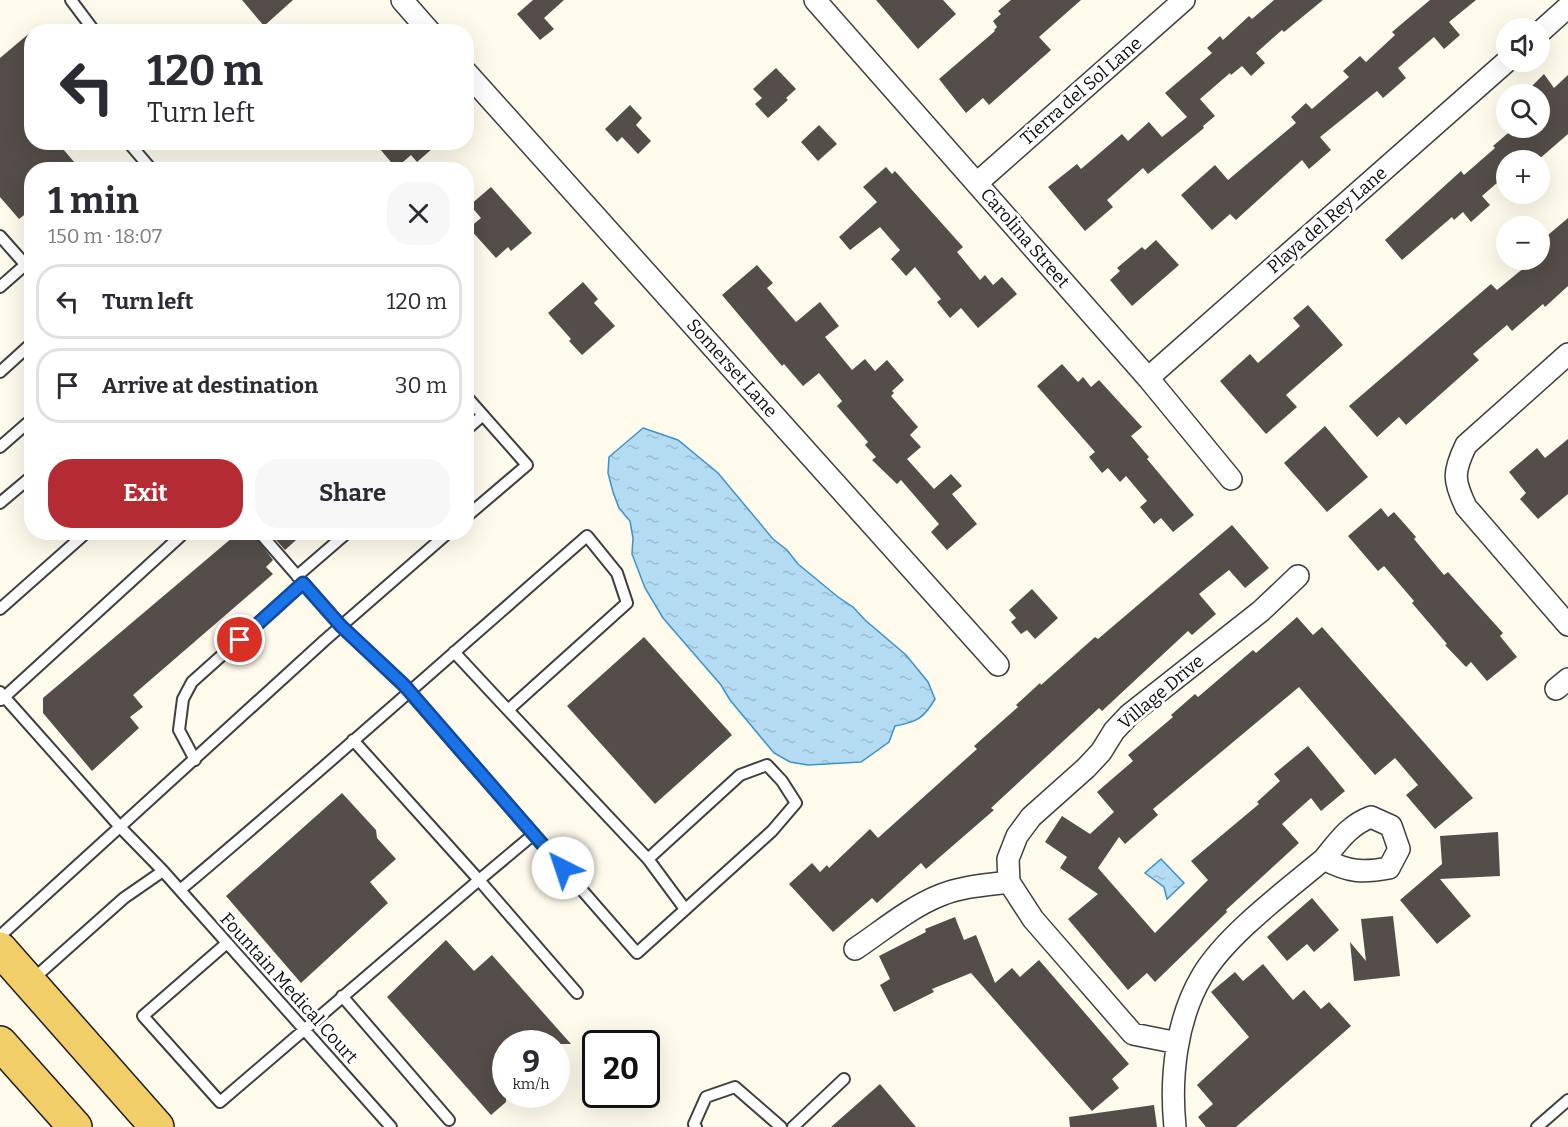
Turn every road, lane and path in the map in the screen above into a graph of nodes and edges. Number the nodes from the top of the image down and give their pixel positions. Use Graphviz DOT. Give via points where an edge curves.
graph roads {
  1 [pos="71,0"];
  2 [pos="402,0"];
  3 [pos="815,0"];
  4 [pos="1184,0"];
  5 [pos="1568,7"];
  6 [pos="1550,23"];
  7 [pos="90,24"];
  8 [pos="423,24"];
  9 [pos="1496,71"];
  10 [pos="474,81"];
  11 [pos="135,150"];
  12 [pos="145,162"];
  13 [pos="977,183"];
  14 [pos="0,236"];
  15 [pos="24,263"];
  16 [pos="24,271"];
  17 [pos="0,287"];
  18 [pos="24,350"];
  19 [pos="1568,354"];
  20 [pos="0,372"];
  21 [pos="1148,378"];
  22 [pos="474,405"];
  23 [pos="483,415"];
  24 [pos="474,423"];
  25 [pos="24,426"];
  26 [pos="0,447"];
  27 [pos="1231,479"];
  28 [pos="24,483"];
  29 [pos="0,503"];
  30 [pos="474,510"];
  31 [pos="78,540"];
  32 [pos="176,540"];
  33 [pos="266,540"];
  34 [pos="340,540"];
  35 [pos="440,540"];
  36 [pos="1298,576"];
  37 [pos="300,580"];
  38 [pos="0,609"];
  39 [pos="1568,625"];
  40 [pos="341,626"];
  41 [pos="454,652"];
  42 [pos="998,665"];
  43 [pos="409,691"];
  44 [pos="1,697"];
  45 [pos="508,710"];
  46 [pos="353,740"];
  47 [pos="195,760"];
  48 [pos="121,828"];
  49 [pos="534,834"];
  50 [pos="648,859"];
  51 [pos="1324,859"];
  52 [pos="163,871"];
  53 [pos="478,880"];
  54 [pos="1010,882"];
  55 [pos="180,890"];
  56 [pos="685,909"];
  57 [pos="0,936"];
  58 [pos="227,943"];
  59 [pos="855,949"];
  60 [pos="11,970"];
  61 [pos="577,993"];
  62 [pos="342,996"];
  63 [pos="303,1029"];
  64 [pos="0,1043"];
  65 [pos="1178,1043"];
  66 [pos="844,1079"];
  67 [pos="1568,1100"];
  68 [pos="448,1120"];
  69 [pos="75,1127"];
  70 [pos="157,1127"];
  71 [pos="390,1127"];
  72 [pos="696,1127"];
  73 [pos="781,1127"];
  74 [pos="793,1127"];
  75 [pos="1175,1127"];
  76 [pos="1537,1127"];
  1 -- 7 [label="lane"];
  2 -- 8 [label="street"];
  3 -- 13 [label="street, Carolina Street"];
  4 -- 13 [label="street, Tierra del Sol Lane"];
  5 -- 6 [label="street"];
  9 -- 21 [label="street, Playa del Rey Lane"];
  10 -- 42 [label="street, Somerset Lane"];
  11 -- 12 [label="lane"];
  13 -- 21 [label="street, Carolina Street"];
  14 -- 15 [label="lane"];
  16 -- 17 [label="lane"];
  18 -- 20 [label="lane"];
  19 -- 39 [label="street" via="1466,445 1457,465 1456,487 1466,507"];
  21 -- 27 [label="street, Carolina Street"];
  22 -- 23 [label="lane"];
  23 -- 24 [label="lane"];
  23 -- 30 [label="lane" via="526,465"];
  25 -- 26 [label="lane"];
  28 -- 29 [label="lane"];
  31 -- 38 [label="lane"];
  32 -- 44 [label="lane"];
  33 -- 37 [label="lane"];
  34 -- 37 [label="lane"];
  35 -- 40 [label="lane"];
  36 -- 54 [label="street, Village Drive" via="1261,611 1129,715 1086,768 1031,817 1017,836 1008,859"];
  37 -- 40 [label="lane"];
  37 -- 47 [label="lane" via="192,682 183,699 179,730"];
  40 -- 43 [label="lane"];
  40 -- 47 [label="lane"];
  41 -- 43 [label="lane"];
  41 -- 45 [label="lane"];
  41 -- 45 [label="lane" via="587,536 617,573 627,603"];
  43 -- 46 [label="lane"];
  43 -- 49 [label="lane"];
  44 -- 48 [label="lane, Fountain Medical Court"];
  45 -- 50 [label="lane"];
  46 -- 53 [label="lane"];
  46 -- 55 [label="lane"];
  47 -- 48 [label="lane"];
  48 -- 52 [label="lane, Fountain Medical Court"];
  48 -- 57 [label="lane"];
  49 -- 53 [label="lane"];
  49 -- 56 [label="lane" via="637,953"];
  50 -- 56 [label="lane"];
  50 -- 56 [label="lane" via="740,774 767,765 782,781 795,803 772,831"];
  51 -- 65 [label="street" via="1216,956 1191,997"];
  52 -- 55 [label="lane, Fountain Medical Court"];
  52 -- 60 [label="lane"];
  53 -- 61 [label="lane"];
  53 -- 62 [label="lane"];
  54 -- 59 [label="street" via="940,895"];
  54 -- 65 [label="street" via="1033,919 1133,1034"];
  55 -- 58 [label="lane, Fountain Medical Court"];
  58 -- 63 [label="lane, Fountain Medical Court"];
  58 -- 63 [label="lane" via="143,1016 220,1102"];
  60 -- 70 [label="main road"];
  62 -- 63 [label="lane"];
  62 -- 68 [label="lane"];
  63 -- 71 [label="lane, Fountain Medical Court"];
  64 -- 69 [label="main road"];
  65 -- 75 [label="street"];
  66 -- 74 [label="lane"];
  67 -- 76 [label="lane"];
  72 -- 73 [label="lane" via="706,1096 735,1087"];
}
